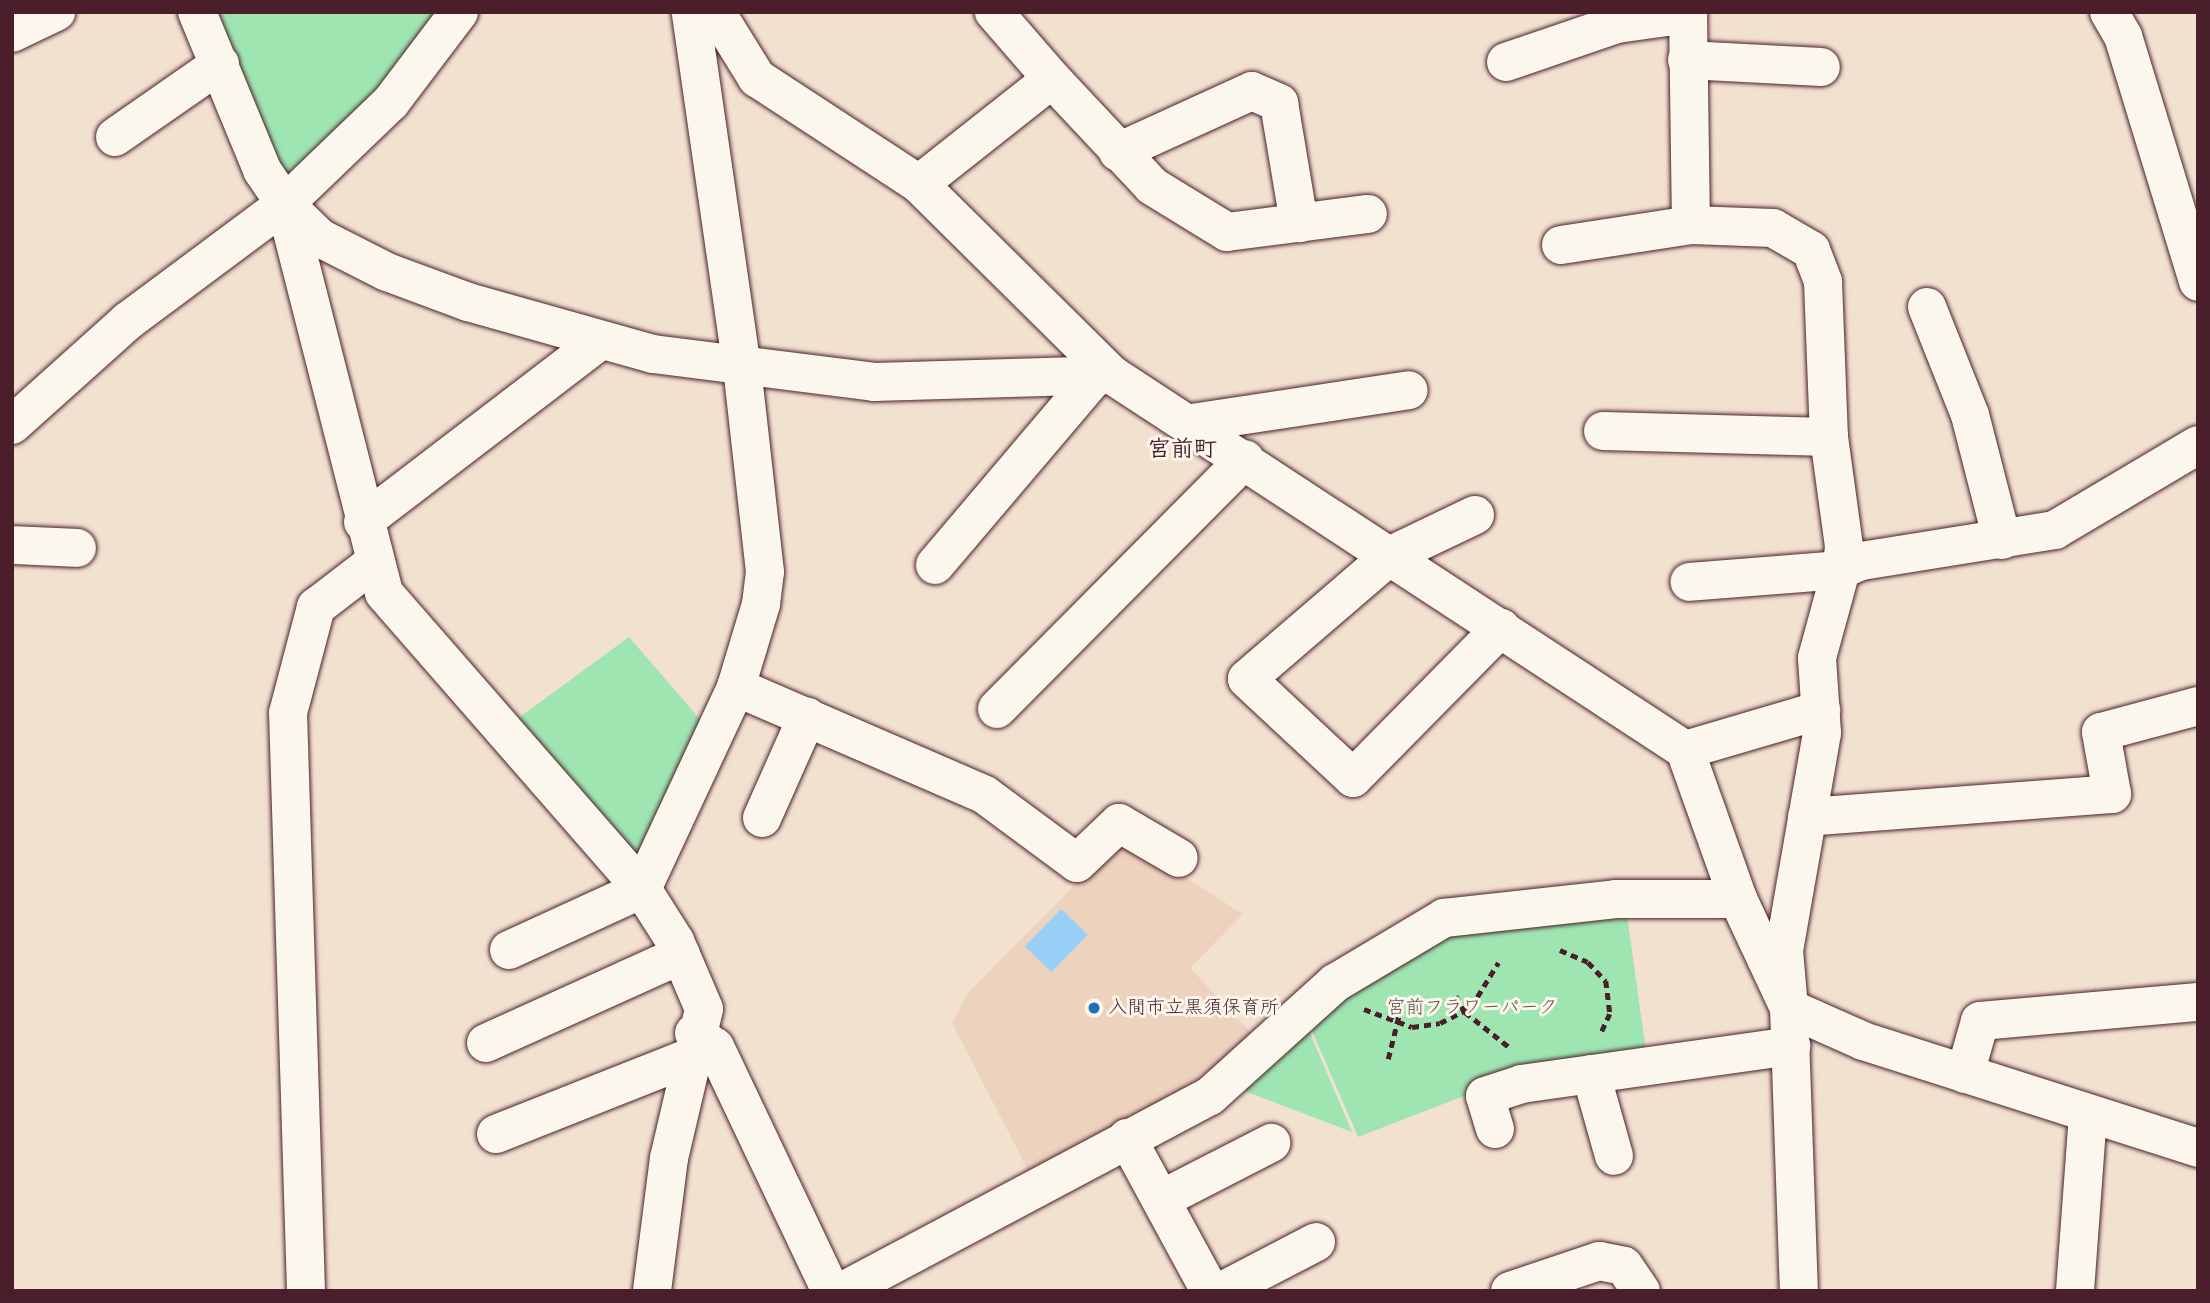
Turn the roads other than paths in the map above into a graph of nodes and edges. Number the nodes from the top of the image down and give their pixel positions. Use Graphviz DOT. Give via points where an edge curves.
graph roads {
  1 [pos="56,12"];
  2 [pos="197,12"];
  3 [pos="459,12"];
  4 [pos="691,12"];
  5 [pos="716,12"];
  6 [pos="994,12"];
  7 [pos="2109,12"];
  8 [pos="1688,13"];
  9 [pos="12,33"];
  10 [pos="1687,60"];
  11 [pos="1506,62"];
  12 [pos="220,64"];
  13 [pos="1821,67"];
  14 [pos="1052,79"];
  15 [pos="115,137"];
  16 [pos="1118,152"];
  17 [pos="919,184"];
  18 [pos="285,204"];
  19 [pos="1368,214"];
  20 [pos="1299,223"];
  21 [pos="1691,225"];
  22 [pos="1561,245"];
  23 [pos="2198,282"];
  24 [pos="1927,307"];
  25 [pos="600,341"];
  26 [pos="742,368"];
  27 [pos="1104,375"];
  28 [pos="1409,390"];
  29 [pos="1192,423"];
  30 [pos="12,425"];
  31 [pos="1603,431"];
  32 [pos="1829,437"];
  33 [pos="2198,445"];
  34 [pos="1245,459"];
  35 [pos="1475,515"];
  36 [pos="363,522"];
  37 [pos="2002,540"];
  38 [pos="12,545"];
  39 [pos="77,548"];
  40 [pos="1391,555"];
  41 [pos="372,564"];
  42 [pos="935,565"];
  43 [pos="1841,570"];
  44 [pos="1689,582"];
  45 [pos="1501,628"];
  46 [pos="736,687"];
  47 [pos="2198,706"];
  48 [pos="997,709"];
  49 [pos="1821,710"];
  50 [pos="807,717"];
  51 [pos="1685,750"];
  52 [pos="1807,817"];
  53 [pos="762,818"];
  54 [pos="1179,858"];
  55 [pos="642,889"];
  56 [pos="1738,899"];
  57 [pos="509,950"];
  58 [pos="681,956"];
  59 [pos="2198,1002"];
  60 [pos="1789,1008"];
  61 [pos="486,1043"];
  62 [pos="692,1045"];
  63 [pos="1791,1046"];
  64 [pos="1965,1074"];
  65 [pos="1581,1075"];
  66 [pos="2088,1115"];
  67 [pos="1495,1129"];
  68 [pos="496,1134"];
  69 [pos="1127,1138"];
  70 [pos="1271,1143"];
  71 [pos="2198,1148"];
  72 [pos="1614,1156"];
  73 [pos="1162,1199"];
  74 [pos="1316,1242"];
  75 [pos="306,1291"];
  76 [pos="652,1291"];
  77 [pos="831,1291"];
  78 [pos="843,1291"];
  79 [pos="1210,1291"];
  80 [pos="1222,1291"];
  81 [pos="1510,1291"];
  82 [pos="1641,1291"];
  83 [pos="1799,1291"];
  84 [pos="2075,1291"];
  1 -- 9 [label="street"];
  2 -- 12 [label="street"];
  3 -- 18 [label="street" via="391,103"];
  4 -- 26 [label="street"];
  5 -- 17 [label="street" via="757,78"];
  6 -- 14 [label="street"];
  7 -- 23 [label="street" via="2123,36"];
  8 -- 10 [label="street"];
  8 -- 11 [label="street" via="1616,24"];
  10 -- 13 [label="street"];
  10 -- 21 [label="street"];
  12 -- 15 [label="street"];
  12 -- 18 [label="street" via="262,170"];
  14 -- 16 [label="street"];
  14 -- 17 [label="street"];
  16 -- 20 [label="street" via="1152,186 1227,232"];
  16 -- 20 [label="street" via="1252,90 1279,103"];
  17 -- 27 [label="street"];
  18 -- 25 [label="street" via="320,238 387,272"];
  18 -- 30 [label="street" via="128,321"];
  18 -- 36 [label="street"];
  19 -- 20 [label="street"];
  21 -- 22 [label="street"];
  21 -- 32 [label="street" via="1773,228 1811,250 1822,282"];
  24 -- 37 [label="street" via="1970,415"];
  25 -- 26 [label="street"];
  25 -- 36 [label="street"];
  26 -- 27 [label="street" via="874,382"];
  26 -- 46 [label="street" via="765,572"];
  27 -- 29 [label="street"];
  27 -- 42 [label="street"];
  28 -- 29 [label="street"];
  29 -- 34 [label="street"];
  31 -- 32 [label="street"];
  32 -- 43 [label="street" via="1844,547"];
  33 -- 37 [label="street" via="2055,530"];
  34 -- 40 [label="street"];
  34 -- 48 [label="street"];
  35 -- 40 [label="street"];
  36 -- 41 [label="street"];
  37 -- 43 [label="street" via="1861,561"];
  38 -- 39 [label="street"];
  40 -- 45 [label="street"];
  40 -- 45 [label="street" via="1247,679 1353,778"];
  41 -- 55 [label="street" via="384,593"];
  41 -- 75 [label="street" via="316,607 288,713"];
  43 -- 44 [label="street"];
  43 -- 49 [label="street" via="1817,658"];
  45 -- 51 [label="street"];
  46 -- 50 [label="street"];
  46 -- 55 [label="street"];
  47 -- 52 [label="street" via="2101,732 2112,794"];
  49 -- 51 [label="street"];
  49 -- 52 [label="street"];
  50 -- 53 [label="street"];
  50 -- 54 [label="street" via="985,794 1077,863 1119,823"];
  51 -- 56 [label="street"];
  52 -- 60 [label="street" via="1784,950"];
  55 -- 57 [label="street"];
  55 -- 58 [label="street"];
  56 -- 60 [label="street"];
  56 -- 69 [label="street" via="1616,899 1444,918 1335,983 1237,1076"];
  58 -- 61 [label="street"];
  58 -- 62 [label="street" via="704,1009"];
  59 -- 64 [label="street" via="1980,1021"];
  60 -- 63 [label="street"];
  60 -- 64 [label="street" via="1863,1041"];
  62 -- 68 [label="street"];
  62 -- 76 [label="street"];
  62 -- 77 [label="street" via="715,1047"];
  63 -- 65 [label="street"];
  63 -- 83 [label="street"];
  64 -- 66 [label="street"];
  65 -- 67 [label="street" via="1522,1068 1485,1096"];
  65 -- 72 [label="street"];
  66 -- 71 [label="street"];
  66 -- 84 [label="street"];
  69 -- 73 [label="street"];
  69 -- 78 [label="street"];
  70 -- 73 [label="street"];
  73 -- 79 [label="street"];
  74 -- 80 [label="street"];
  81 -- 82 [label="street" via="1599,1261 1624,1266"];
}
